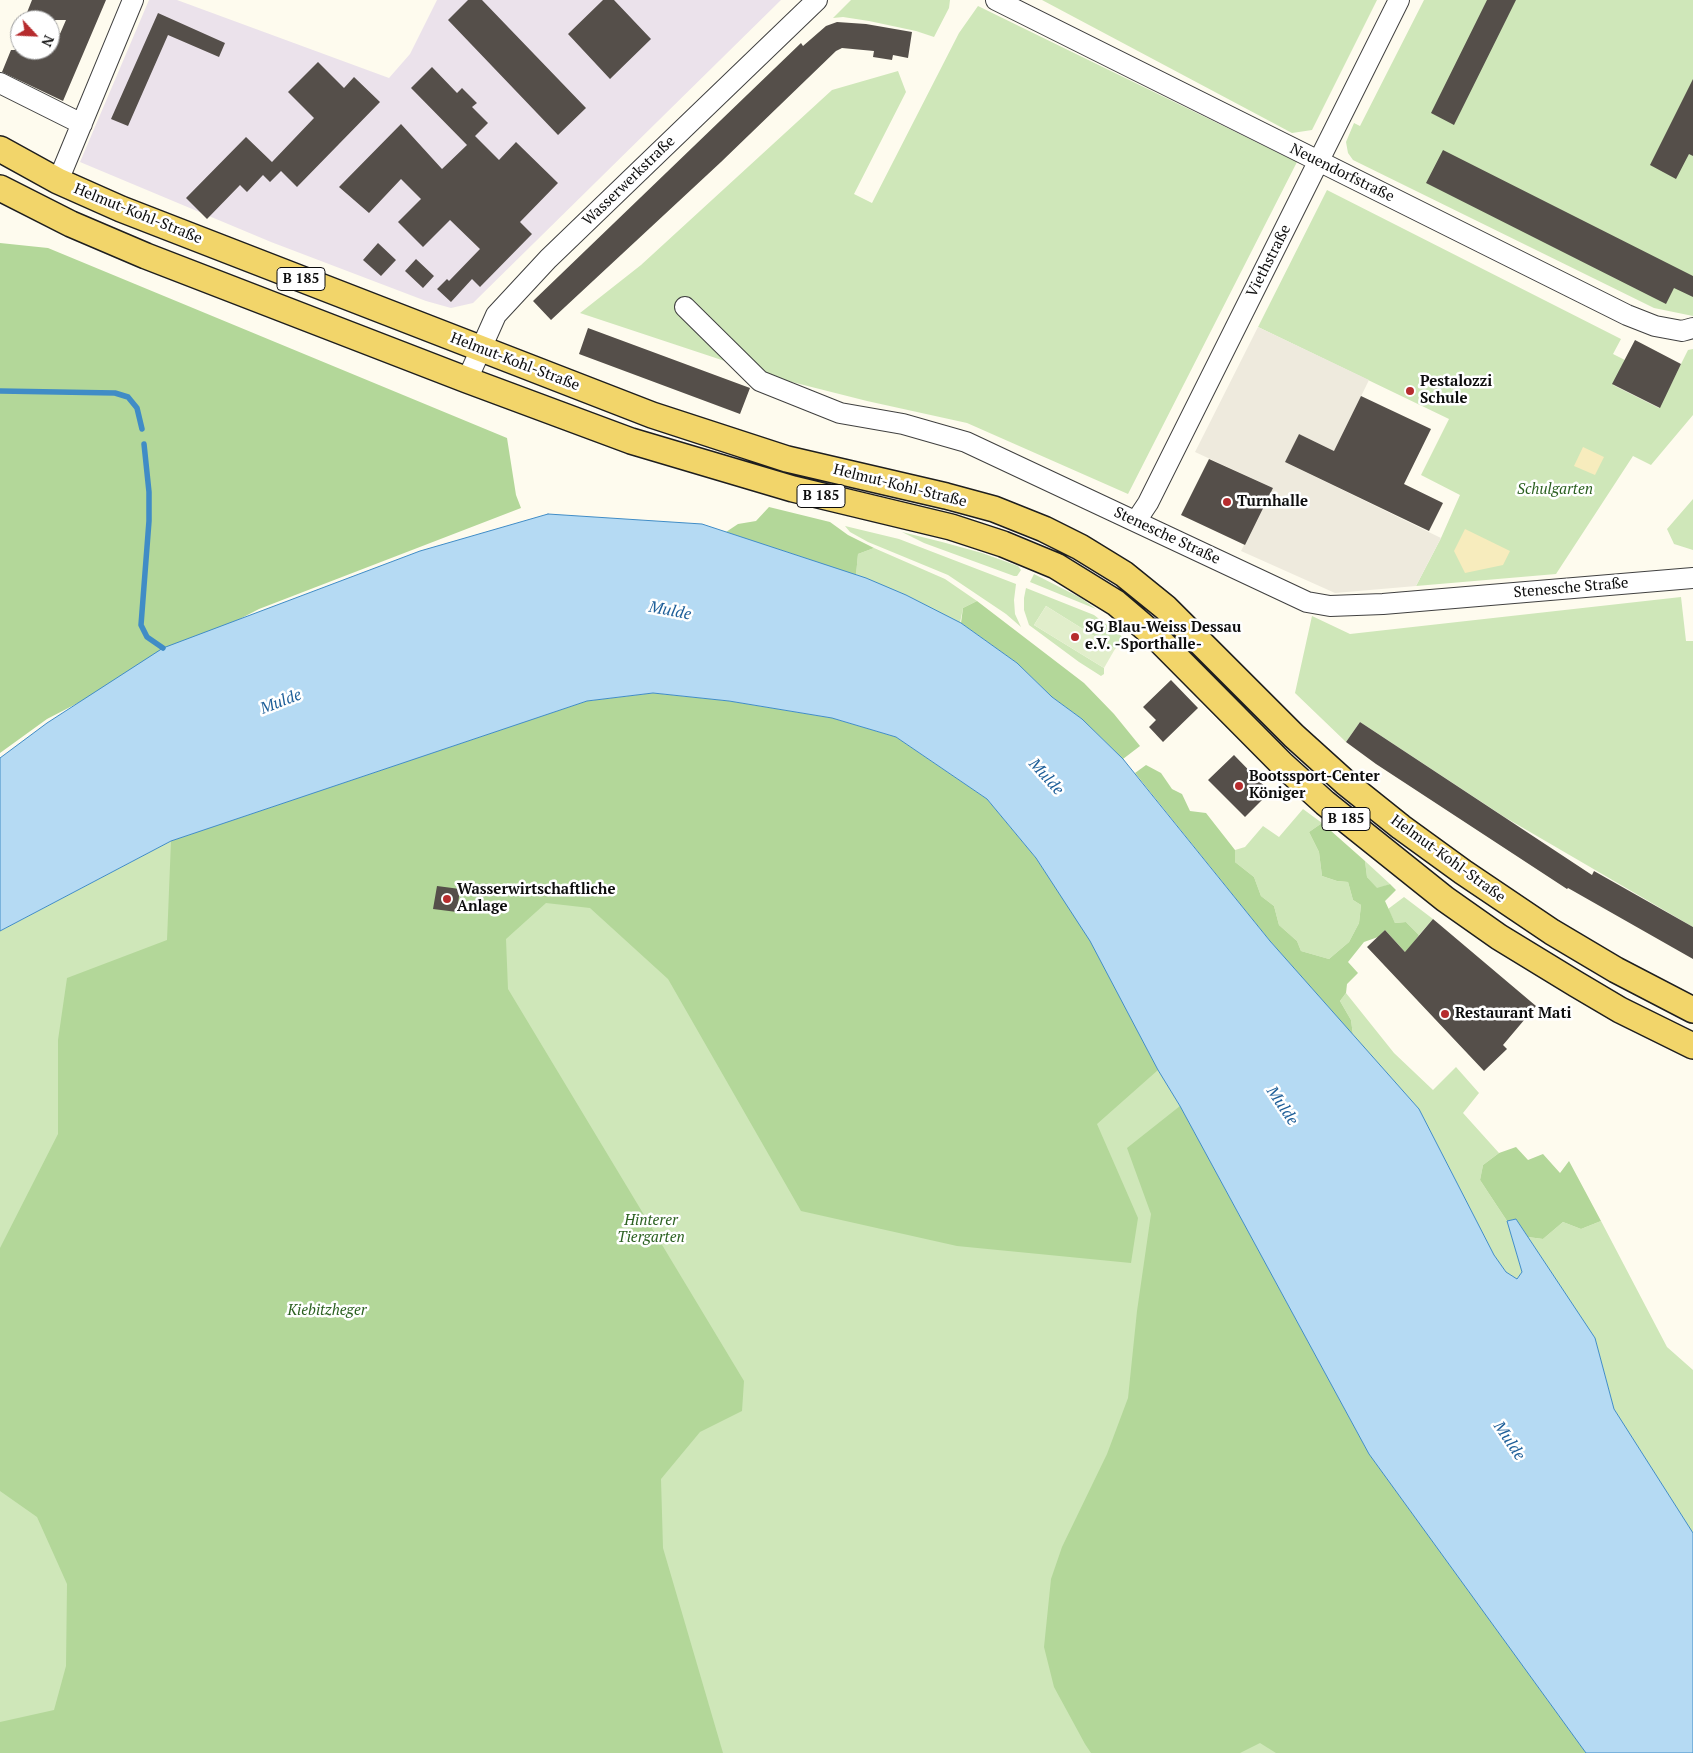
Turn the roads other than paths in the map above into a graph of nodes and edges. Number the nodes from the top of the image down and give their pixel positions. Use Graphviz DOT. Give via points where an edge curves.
graph roads {
  1 [pos="133,0"];
  2 [pos="817,0"];
  3 [pos="996,0"];
  4 [pos="1399,0"];
  5 [pos="0,84"];
  6 [pos="82,124"];
  7 [pos="0,149"];
  8 [pos="1319,162"];
  9 [pos="58,181"];
  10 [pos="0,188"];
  11 [pos="685,308"];
  12 [pos="1693,328"];
  13 [pos="480,349"];
  14 [pos="467,380"];
  15 [pos="1136,520"];
  16 [pos="1693,578"];
  17 [pos="1693,1010"];
  18 [pos="1693,1046"];
  1 -- 6 [label="street"];
  2 -- 13 [label="street, Wasserwerkstraße" via="548,259 496,315"];
  3 -- 8 [label="street, Neuendorfstraße"];
  4 -- 8 [label="street, Viethstraße"];
  5 -- 6 [label="street"];
  6 -- 9 [label="street"];
  7 -- 9 [label="main road, Helmut-Kohl-Straße / B 185"];
  8 -- 12 [label="street, Neuendorfstraße" via="1627,316 1682,331"];
  8 -- 15 [label="street, Viethstraße" via="1148,503"];
  9 -- 13 [label="main road, Helmut-Kohl-Straße / B 185" via="121,209"];
  10 -- 14 [label="main road, Helmut-Kohl-Straße / B 185" via="70,224 146,256"];
  11 -- 15 [label="street, Stenesche Straße" via="760,381 840,413 904,424 966,442"];
  13 -- 14 [label="street, Wasserwerkstraße"];
  13 -- 17 [label="main road, Helmut-Kohl-Straße / B 185" via="652,414 787,459 994,509 1080,547 1124,574 1166,608 1294,736 1401,827 1552,932"];
  14 -- 18 [label="main road, Helmut-Kohl-Straße / B 185" via="631,440 794,489 951,527 1056,566 1116,603 1136,620 1325,803 1445,899 1576,984"];
  15 -- 16 [label="street, Stenesche Straße" via="1307,602 1330,606"];
}
